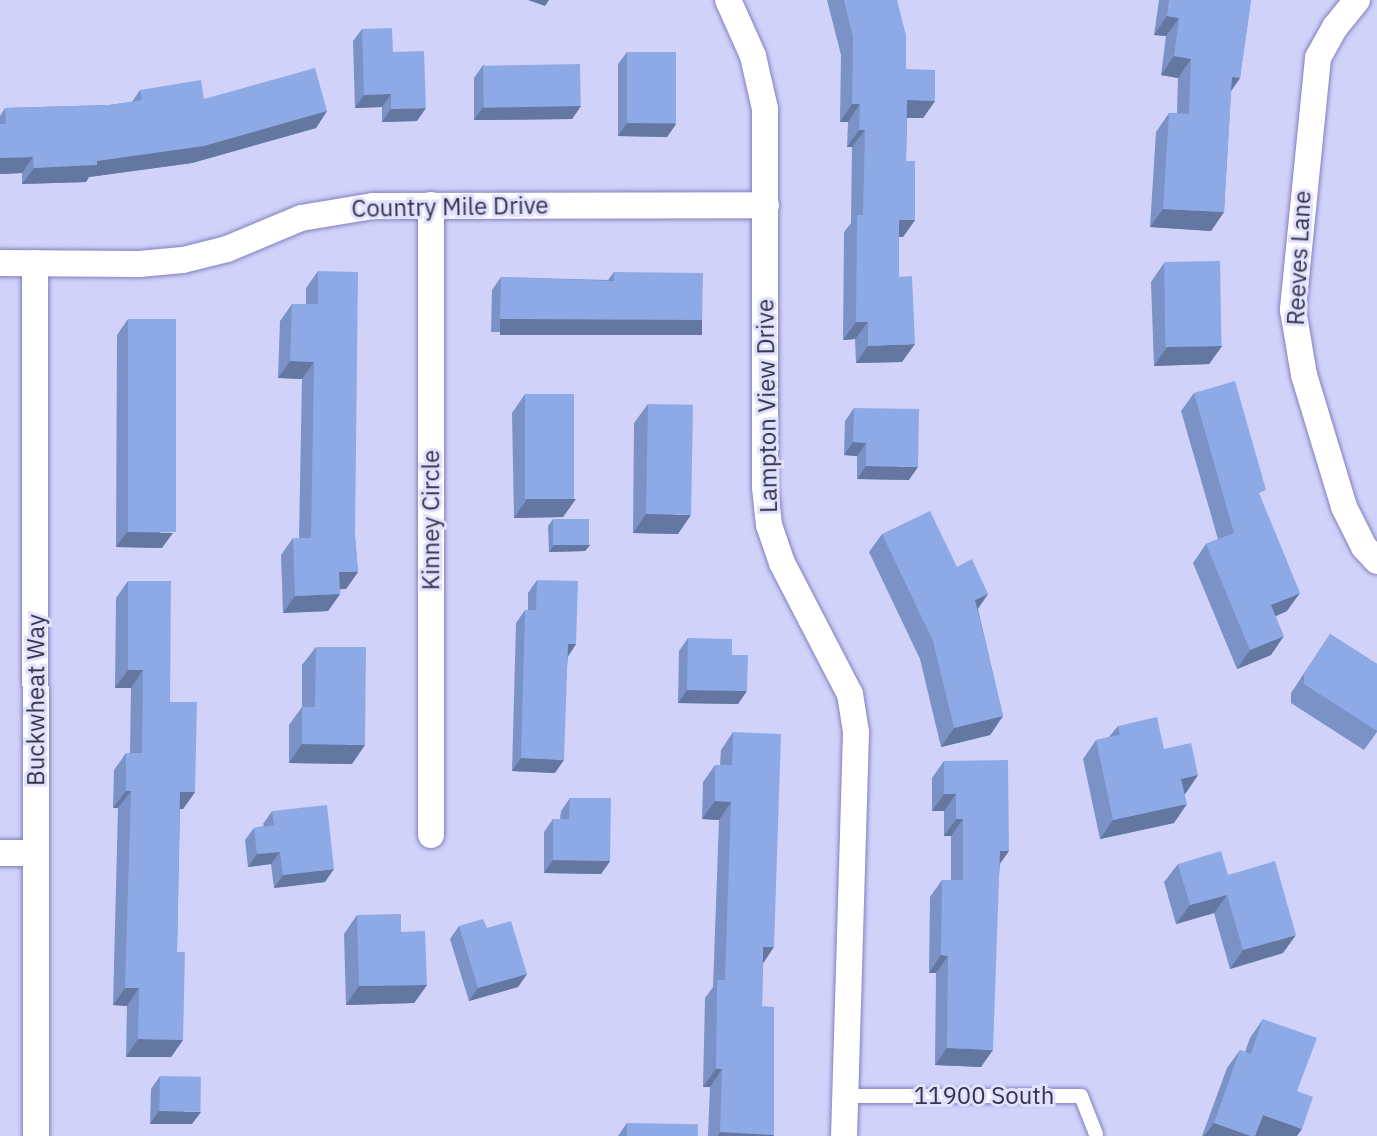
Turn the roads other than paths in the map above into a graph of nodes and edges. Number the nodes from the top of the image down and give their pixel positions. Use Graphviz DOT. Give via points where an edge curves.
graph roads {
  1 [pos="728,0"];
  2 [pos="1357,0"];
  3 [pos="431,205"];
  4 [pos="766,205"];
  5 [pos="0,263"];
  6 [pos="35,263"];
  7 [pos="1377,561"];
  8 [pos="431,835"];
  9 [pos="0,853"];
  10 [pos="36,853"];
  11 [pos="845,1096"];
  12 [pos="1096,1134"];
  13 [pos="36,1136"];
  14 [pos="844,1136"];
  1 -- 4 [label="street, Lampton View Drive" via="753,56 765,109"];
  2 -- 7 [label="street, Reeves Lane" via="1318,58 1293,310 1304,375 1344,507"];
  3 -- 4 [label="street, Country Mile Drive"];
  3 -- 6 [label="street, Country Mile Drive" via="337,209 183,260"];
  3 -- 8 [label="street, Kinney Circle"];
  4 -- 11 [label="street, Lampton View Drive" via="769,525 782,563 850,694 856,733"];
  5 -- 6 [label="street, Country Mile Drive"];
  6 -- 10 [label="street, Buckwheat Way"];
  9 -- 10 [label="street"];
  10 -- 13 [label="street, Buckwheat Way"];
  11 -- 12 [label="lane, 11900 South" via="1081,1096"];
  11 -- 14 [label="street, Lampton View Drive"];
}
